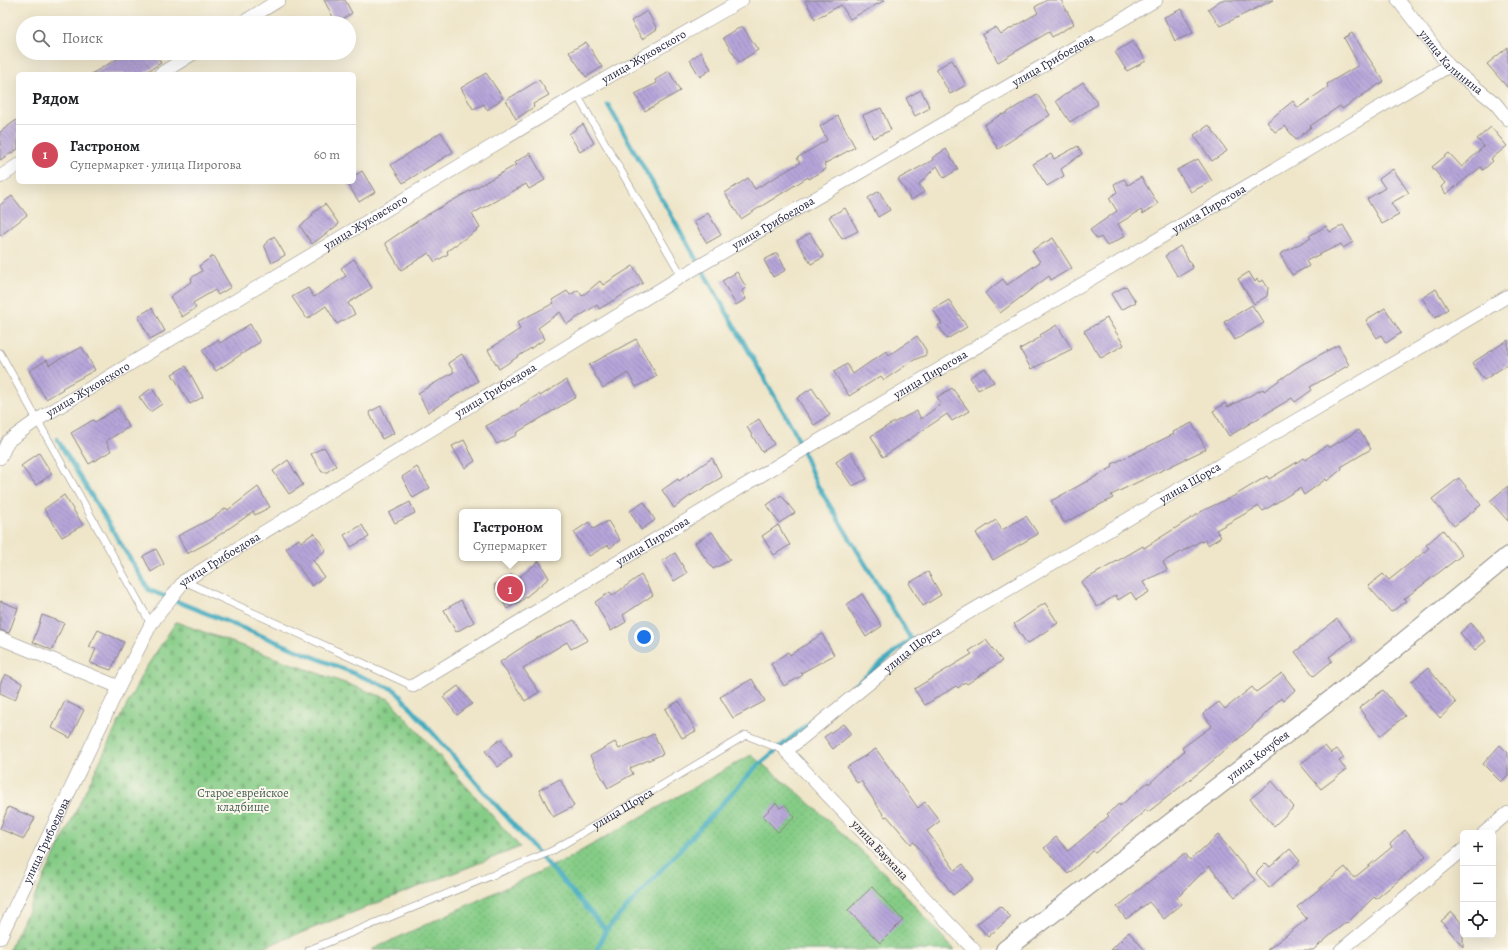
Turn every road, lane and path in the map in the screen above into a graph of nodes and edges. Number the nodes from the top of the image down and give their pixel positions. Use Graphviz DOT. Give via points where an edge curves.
graph roads {
  1 [pos="279,0"];
  2 [pos="742,0"];
  3 [pos="1156,0"];
  4 [pos="1398,0"];
  5 [pos="253,16"];
  6 [pos="183,60"];
  7 [pos="1450,66"];
  8 [pos="163,72"];
  9 [pos="577,95"];
  10 [pos="1508,119"];
  11 [pos="16,166"];
  12 [pos="0,177"];
  13 [pos="682,276"];
  14 [pos="1508,296"];
  15 [pos="0,353"];
  16 [pos="37,420"];
  17 [pos="0,458"];
  18 [pos="1508,556"];
  19 [pos="184,581"];
  20 [pos="151,624"];
  21 [pos="0,638"];
  22 [pos="413,686"];
  23 [pos="119,687"];
  24 [pos="786,750"];
  25 [pos="1508,813"];
  26 [pos="1488,830"];
  27 [pos="1460,852"];
  28 [pos="0,938"];
  29 [pos="309,950"];
  30 [pos="974,950"];
  31 [pos="1005,950"];
  32 [pos="1342,950"];
  1 -- 5 [label="street"];
  2 -- 9 [label="street, улица Жуковского"];
  3 -- 13 [label="street, улица Грибоедова"];
  4 -- 7 [label="street, улица Калинина"];
  6 -- 8 [label="street"];
  7 -- 10 [label="street, улица Калинина" via="1494,103"];
  7 -- 22 [label="street, улица Пирогова" via="795,455"];
  9 -- 13 [label="lane"];
  9 -- 16 [label="street, улица Жуковского"];
  11 -- 12 [label="street"];
  13 -- 19 [label="street, улица Грибоедова"];
  14 -- 24 [label="street, улица Щорса" via="922,640"];
  15 -- 16 [label="lane"];
  16 -- 17 [label="street, улица Жуковского" via="8,441"];
  16 -- 20 [label="lane"];
  18 -- 31 [label="main road, улица Кочубея" via="1359,678"];
  19 -- 20 [label="street, улица Грибоедова"];
  19 -- 22 [label="lane"];
  20 -- 23 [label="street, улица Грибоедова"];
  21 -- 23 [label="street"];
  23 -- 28 [label="street, улица Грибоедова"];
  24 -- 29 [label="lane, улица Щорса" via="746,735 552,851"];
  24 -- 30 [label="street, улица Баумана"];
  25 -- 26 [label="street"];
  27 -- 32 [label="street"];
}
